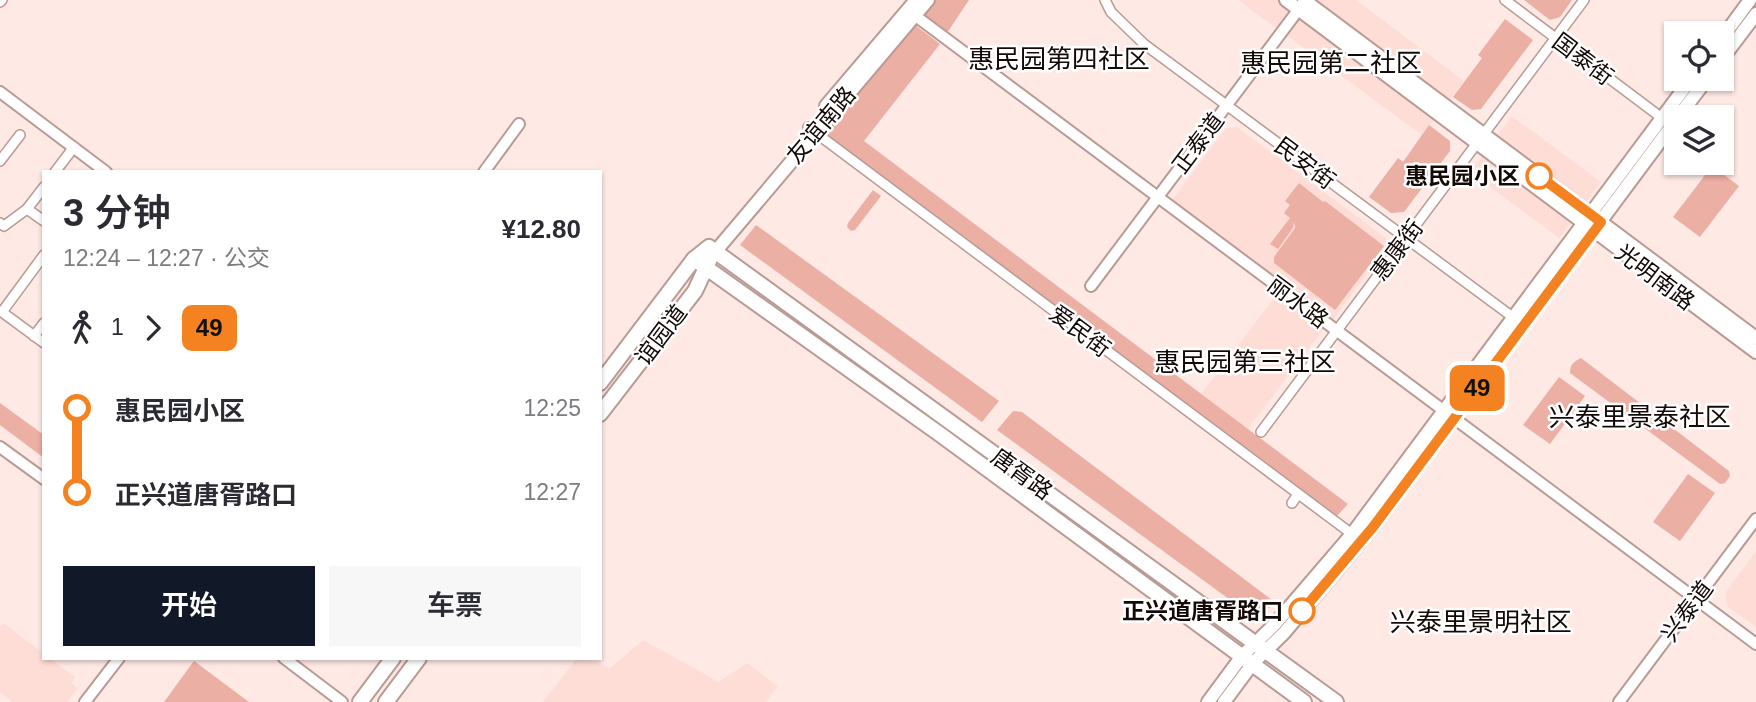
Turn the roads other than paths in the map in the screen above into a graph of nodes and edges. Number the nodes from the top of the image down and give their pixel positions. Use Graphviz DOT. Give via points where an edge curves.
graph roads {
  1 [pos="916,0"];
  2 [pos="929,0"];
  3 [pos="1105,0"];
  4 [pos="1286,0"];
  5 [pos="1504,0"];
  6 [pos="1584,0"];
  7 [pos="1751,0"];
  8 [pos="1304,3"];
  9 [pos="911,14"];
  10 [pos="1756,14"];
  11 [pos="1734,22"];
  12 [pos="1556,38"];
  13 [pos="1734,43"];
  14 [pos="1682,91"];
  15 [pos="0,92"];
  16 [pos="1227,105"];
  17 [pos="1662,118"];
  18 [pos="519,124"];
  19 [pos="811,130"];
  20 [pos="20,135"];
  21 [pos="1664,135"];
  22 [pos="1481,138"];
  23 [pos="74,148"];
  24 [pos="0,161"];
  25 [pos="57,170"];
  26 [pos="103,170"];
  27 [pos="486,170"];
  28 [pos="42,190"];
  29 [pos="1157,197"];
  30 [pos="27,209"];
  31 [pos="42,220"];
  32 [pos="1592,222"];
  33 [pos="0,223"];
  34 [pos="1406,238"];
  35 [pos="712,250"];
  36 [pos="42,258"];
  37 [pos="699,263"];
  38 [pos="1091,286"];
  39 [pos="1514,318"];
  40 [pos="42,326"];
  41 [pos="1336,331"];
  42 [pos="34,336"];
  43 [pos="1756,338"];
  44 [pos="42,342"];
  45 [pos="1756,352"];
  46 [pos="602,381"];
  47 [pos="602,412"];
  48 [pos="1449,415"];
  49 [pos="1261,432"];
  50 [pos="0,447"];
  51 [pos="42,478"];
  52 [pos="1298,494"];
  53 [pos="1292,503"];
  54 [pos="1756,519"];
  55 [pos="1756,530"];
  56 [pos="1352,534"];
  57 [pos="1698,601"];
  58 [pos="1756,644"];
  59 [pos="1261,646"];
  60 [pos="1248,659"];
  61 [pos="117,660"];
  62 [pos="287,660"];
  63 [pos="392,660"];
  64 [pos="418,660"];
  65 [pos="85,702"];
  66 [pos="342,702"];
  67 [pos="360,702"];
  68 [pos="386,702"];
  69 [pos="1208,702"];
  70 [pos="1224,702"];
  71 [pos="1304,702"];
  72 [pos="1336,702"];
  73 [pos="1619,702"];
  74 [pos="1627,702"];
  1 -- 9 [label="main road, 友谊南路"];
  2 -- 9 [label="main road, 友谊南路"];
  3 -- 16 [label="street, 民安街" via="1125,27"];
  4 -- 8 [label="main road, 光明南路"];
  5 -- 12 [label="street, 国泰街"];
  6 -- 12 [label="street, 惠康街"];
  7 -- 11 [label="main road"];
  8 -- 16 [label="street, 正泰道"];
  8 -- 22 [label="main road, 光明南路"];
  9 -- 19 [label="main road, 友谊南路"];
  9 -- 29 [label="street, 丽水路"];
  10 -- 13 [label="main road"];
  12 -- 17 [label="street, 国泰街"];
  12 -- 22 [label="street, 惠康街"];
  14 -- 17 [label="main road"];
  15 -- 23 [label="street"];
  16 -- 29 [label="street, 正泰道"];
  16 -- 34 [label="street, 民安街"];
  17 -- 32 [label="main road"];
  18 -- 27 [label="street"];
  19 -- 35 [label="main road, 友谊南路"];
  19 -- 52 [label="street, 爱民街"];
  20 -- 24 [label="street"];
  21 -- 32 [label="main road"];
  22 -- 32 [label="main road, 光明南路"];
  22 -- 34 [label="street, 惠康街"];
  23 -- 25 [label="street"];
  23 -- 26 [label="street"];
  28 -- 30 [label="street"];
  29 -- 38 [label="street, 正泰道"];
  29 -- 41 [label="street, 丽水路"];
  30 -- 31 [label="street"];
  30 -- 33 [label="street" via="4,226"];
  32 -- 39 [label="main road"];
  32 -- 43 [label="main road, 光明南路"];
  32 -- 45 [label="main road, 光明南路"];
  32 -- 48 [label="main road"];
  34 -- 39 [label="street, 民安街"];
  34 -- 41 [label="street, 惠康街"];
  35 -- 37 [label="main road, 谊园道"];
  35 -- 59 [label="main road, 唐胥路"];
  36 -- 42 [label="street" via="2,312"];
  37 -- 46 [label="main road, 谊园道"];
  37 -- 47 [label="main road, 谊园道" via="695,291"];
  37 -- 60 [label="main road, 唐胥路"];
  39 -- 48 [label="main road"];
  40 -- 42 [label="street"];
  41 -- 48 [label="street, 丽水路"];
  41 -- 49 [label="street, 惠康街"];
  42 -- 44 [label="street"];
  48 -- 56 [label="main road"];
  48 -- 57 [label="street, 丽水路"];
  48 -- 59 [label="main road" via="1373,527 1284,633"];
  50 -- 51 [label="street"];
  52 -- 53 [label="street"];
  52 -- 56 [label="street, 爱民街"];
  54 -- 57 [label="street, 兴泰道"];
  55 -- 57 [label="street, 兴泰道"];
  56 -- 59 [label="main road"];
  57 -- 58 [label="street, 丽水路"];
  57 -- 73 [label="street, 兴泰道"];
  57 -- 74 [label="street, 兴泰道"];
  59 -- 60 [label="main road"];
  59 -- 72 [label="main road, 唐胥路"];
  60 -- 69 [label="main road"];
  60 -- 70 [label="main road"];
  60 -- 71 [label="main road, 唐胥路"];
  61 -- 65 [label="street"];
  62 -- 66 [label="street"];
  63 -- 67 [label="main road"];
  64 -- 68 [label="main road"];
}
